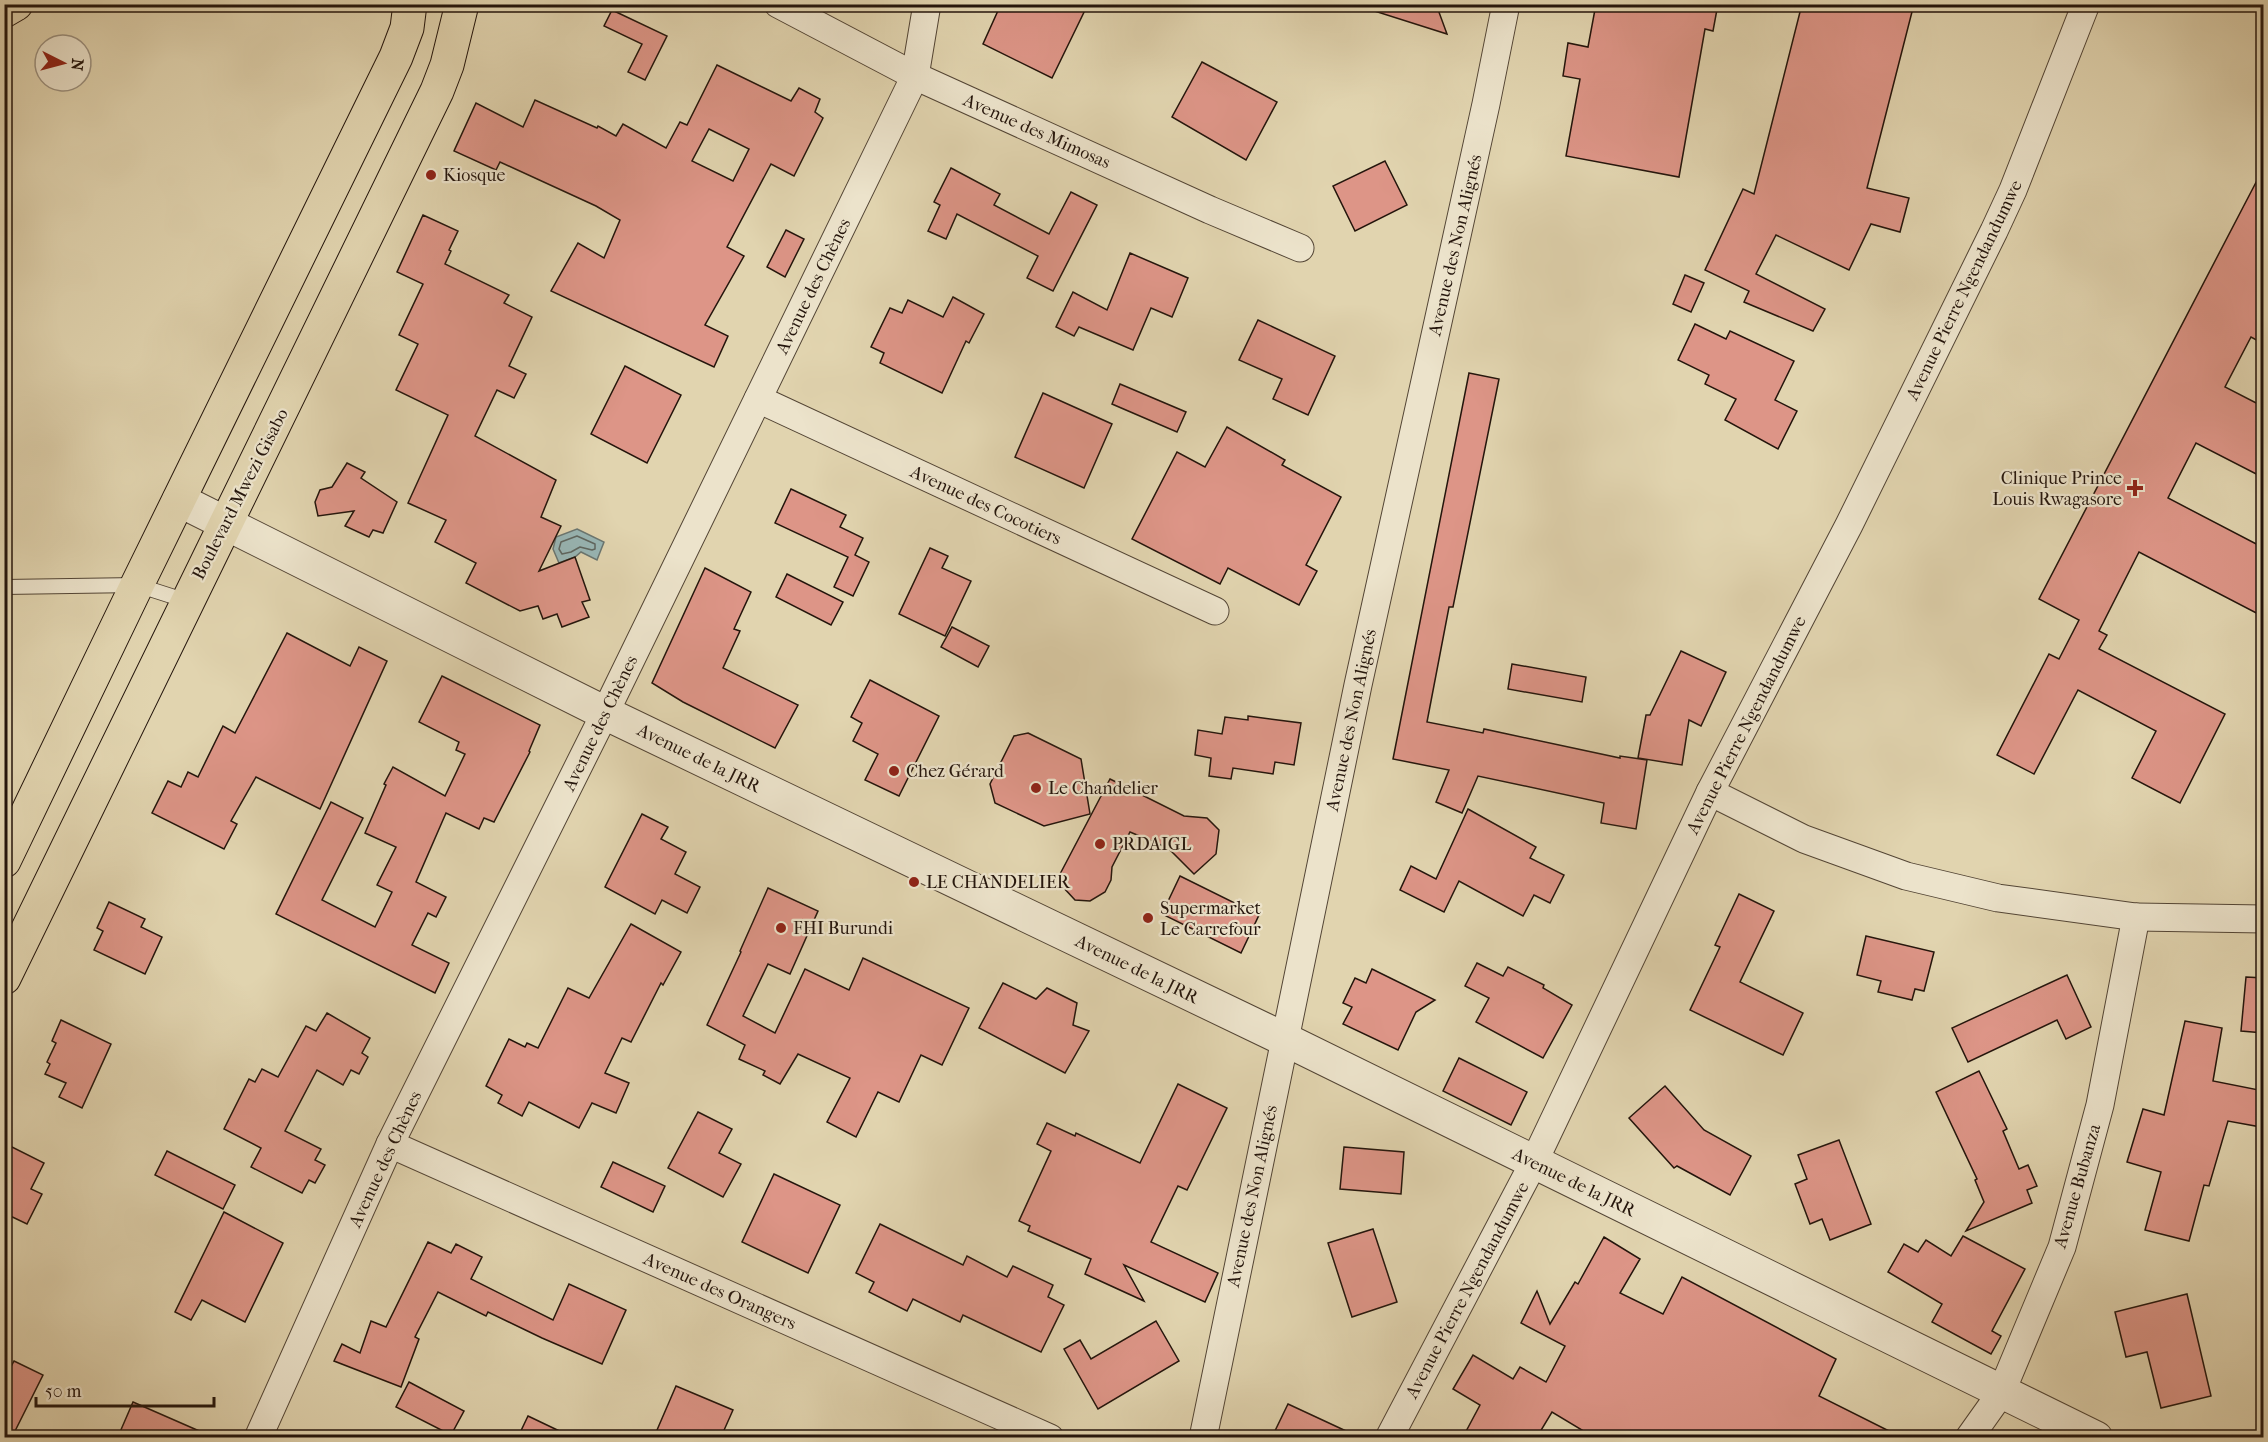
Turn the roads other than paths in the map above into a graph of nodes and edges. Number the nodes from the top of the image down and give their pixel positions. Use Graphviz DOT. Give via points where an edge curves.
graph roads {
  1 [pos="16,4"];
  2 [pos="410,4"];
  3 [pos="462,4"];
  4 [pos="778,4"];
  5 [pos="927,4"];
  6 [pos="1506,4"];
  7 [pos="2086,4"];
  8 [pos="4,11"];
  9 [pos="915,76"];
  10 [pos="1300,248"];
  11 [pos="758,399"];
  12 [pos="179,500"];
  13 [pos="227,524"];
  14 [pos="137,585"];
  15 [pos="4,586"];
  16 [pos="187,601"];
  17 [pos="1215,611"];
  18 [pos="605,713"];
  19 [pos="1710,792"];
  20 [pos="4,861"];
  21 [pos="2136,917"];
  22 [pos="2264,919"];
  23 [pos="4,978"];
  24 [pos="1284,1039"];
  25 [pos="390,1144"];
  26 [pos="1534,1162"];
  27 [pos="2001,1392"];
  28 [pos="258,1437"];
  29 [pos="1050,1437"];
  30 [pos="1203,1437"];
  31 [pos="1389,1437"];
  32 [pos="1969,1437"];
  33 [pos="2096,1437"];
  1 -- 8 [label="main road"];
  2 -- 12 [label="main road" via="407,28 396,57"];
  3 -- 13 [label="main road, Boulevard Mwezi Gisabo" via="437,91"];
  4 -- 9 [label="street, Avenue des Mimosas"];
  5 -- 9 [label="street, Avenue des Chènes"];
  6 -- 24 [label="street, Avenue des Non Alignés"];
  7 -- 19 [label="street, Avenue Pierre Ngendandumwe" via="1994,231 1849,525"];
  9 -- 10 [label="street, Avenue des Mimosas"];
  9 -- 11 [label="street, Avenue des Chènes"];
  11 -- 17 [label="street, Avenue des Cocotiers"];
  11 -- 18 [label="street, Avenue des Chènes"];
  12 -- 13 [label="street, Avenue de la JRR"];
  12 -- 14 [label="main road"];
  13 -- 16 [label="main road, Boulevard Mwezi Gisabo"];
  13 -- 18 [label="street, Avenue de la JRR"];
  14 -- 15 [label="lane"];
  14 -- 16 [label="lane"];
  14 -- 20 [label="main road"];
  16 -- 23 [label="main road, Boulevard Mwezi Gisabo"];
  18 -- 24 [label="street, Avenue de la JRR"];
  18 -- 25 [label="street, Avenue des Chènes"];
  19 -- 21 [label="street" via="1803,839 1906,876 1998,898"];
  19 -- 26 [label="street, Avenue Pierre Ngendandumwe"];
  21 -- 22 [label="street"];
  21 -- 27 [label="street, Avenue Bubanza" via="2100,1105 2062,1247"];
  24 -- 26 [label="street, Avenue de la JRR"];
  24 -- 30 [label="street, Avenue des Non Alignés"];
  25 -- 28 [label="street, Avenue des Chènes"];
  25 -- 29 [label="street, Avenue des Orangers"];
  26 -- 27 [label="street, Avenue de la JRR"];
  26 -- 31 [label="street, Avenue Pierre Ngendandumwe"];
  27 -- 32 [label="street, Avenue Bubanza"];
  27 -- 33 [label="street, Avenue de la JRR"];
}
